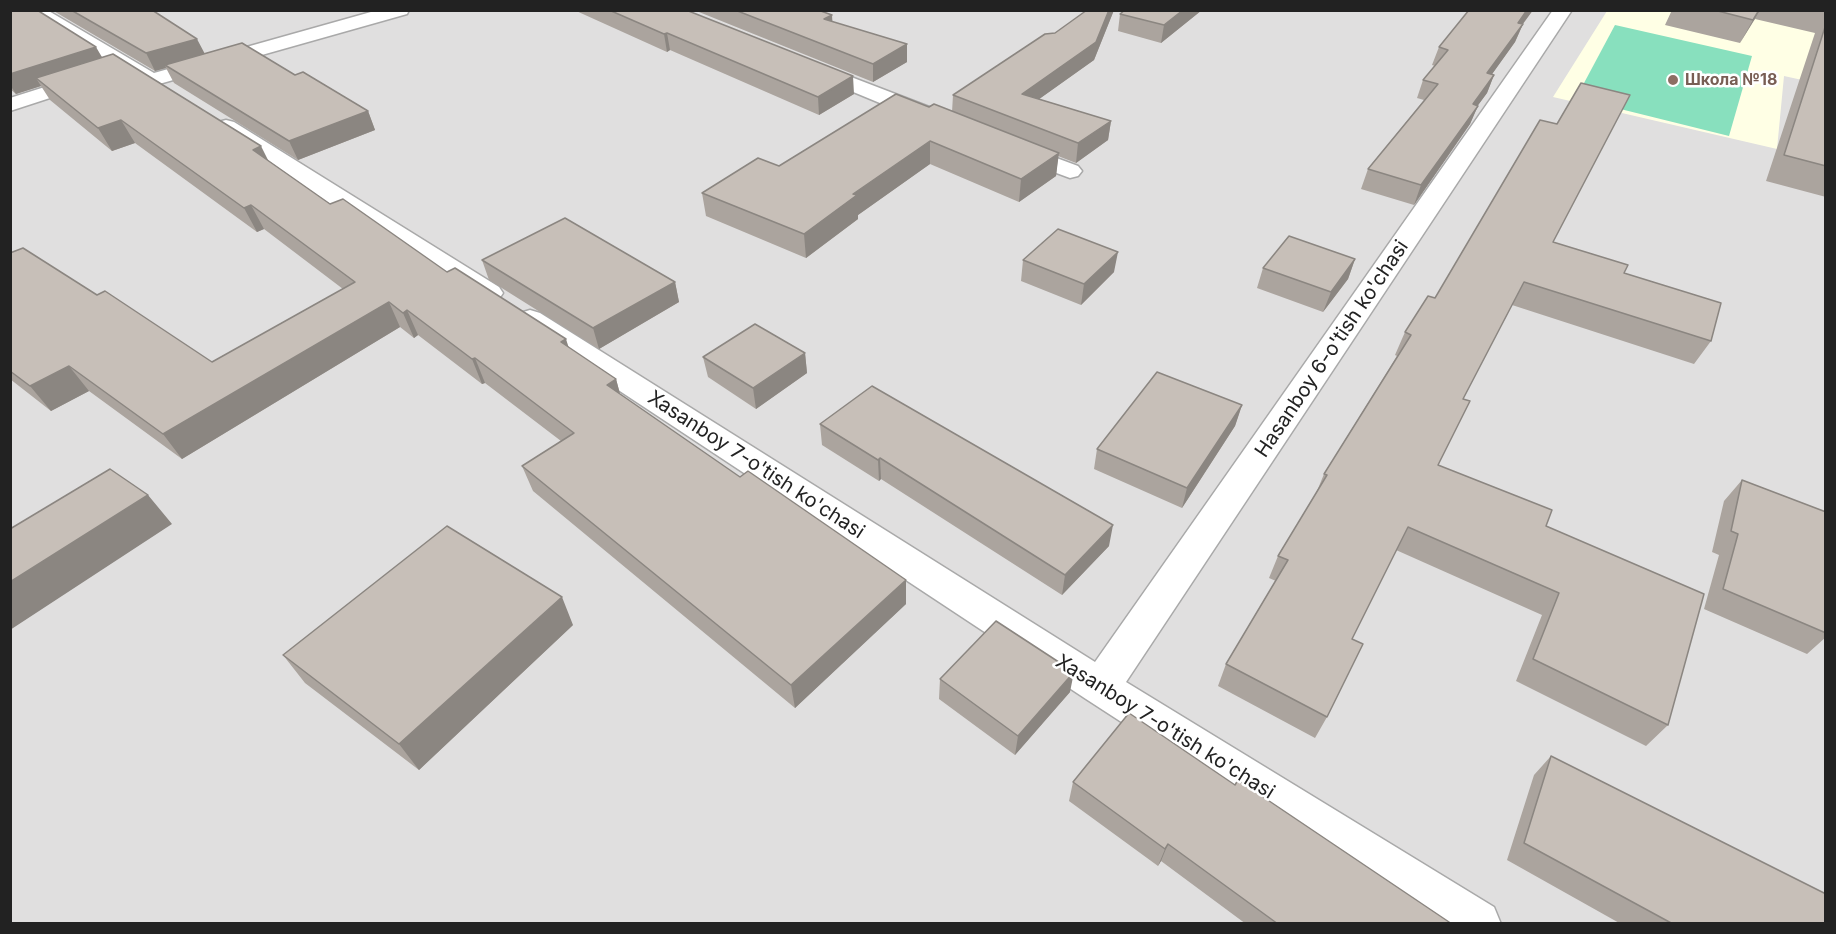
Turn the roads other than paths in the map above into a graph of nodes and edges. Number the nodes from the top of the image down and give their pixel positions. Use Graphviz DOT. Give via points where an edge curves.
graph roads {
  1 [pos="33,10"];
  2 [pos="400,10"];
  3 [pos="1563,10"];
  4 [pos="792,60"];
  5 [pos="139,73"];
  6 [pos="10,105"];
  7 [pos="947,122"];
  8 [pos="992,140"];
  9 [pos="1070,171"];
  10 [pos="1100,687"];
  11 [pos="1477,924"];
  1 -- 5 [label="street, Xasanboy 7-o'tish ko'chasi"];
  2 -- 5 [label="street"];
  3 -- 10 [label="street, Hasanboy 6-o'tish ko'chasi"];
  4 -- 7 [label="street"];
  5 -- 6 [label="street"];
  5 -- 10 [label="street, Xasanboy 7-o'tish ko'chasi"];
  8 -- 9 [label="street"];
  10 -- 11 [label="street, Xasanboy 7-o'tish ko'chasi"];
}
